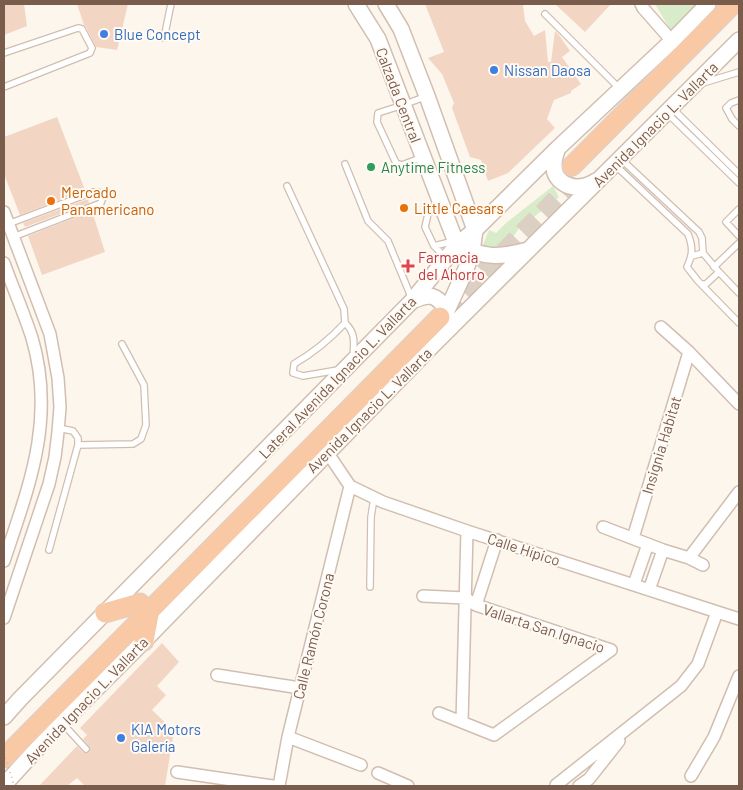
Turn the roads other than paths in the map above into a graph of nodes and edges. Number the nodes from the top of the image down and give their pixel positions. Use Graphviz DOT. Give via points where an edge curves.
graph roads {
  1 [pos="171,4"];
  2 [pos="356,4"];
  3 [pos="386,4"];
  4 [pos="641,4"];
  5 [pos="708,4"];
  6 [pos="733,4"];
  7 [pos="545,14"];
  8 [pos="739,14"];
  9 [pos="164,38"];
  10 [pos="672,41"];
  11 [pos="737,46"];
  12 [pos="4,53"];
  13 [pos="739,72"];
  14 [pos="694,86"];
  15 [pos="4,87"];
  16 [pos="620,89"];
  17 [pos="427,96"];
  18 [pos="739,100"];
  19 [pos="404,105"];
  20 [pos="670,110"];
  21 [pos="739,126"];
  22 [pos="558,148"];
  23 [pos="423,157"];
  24 [pos="618,162"];
  25 [pos="345,164"];
  26 [pos="584,173"];
  27 [pos="739,174"];
  28 [pos="739,183"];
  29 [pos="287,186"];
  30 [pos="441,203"];
  31 [pos="739,209"];
  32 [pos="4,212"];
  33 [pos="8,224"];
  34 [pos="475,230"];
  35 [pos="739,236"];
  36 [pos="13,237"];
  37 [pos="456,243"];
  38 [pos="739,243"];
  39 [pos="434,246"];
  40 [pos="529,250"];
  41 [pos="472,252"];
  42 [pos="703,252"];
  43 [pos="692,256"];
  44 [pos="446,258"];
  45 [pos="4,263"];
  46 [pos="716,270"];
  47 [pos="701,284"];
  48 [pos="739,293"];
  49 [pos="412,301"];
  50 [pos="440,312"];
  51 [pos="345,323"];
  52 [pos="739,323"];
  53 [pos="661,327"];
  54 [pos="122,344"];
  55 [pos="429,349"];
  56 [pos="688,352"];
  57 [pos="349,365"];
  58 [pos="739,404"];
  59 [pos="58,428"];
  60 [pos="78,445"];
  61 [pos="327,452"];
  62 [pos="36,457"];
  63 [pos="55,458"];
  64 [pos="350,486"];
  65 [pos="739,492"];
  66 [pos="374,498"];
  67 [pos="603,527"];
  68 [pos="467,531"];
  69 [pos="633,538"];
  70 [pos="497,540"];
  71 [pos="648,544"];
  72 [pos="49,550"];
  73 [pos="663,550"];
  74 [pos="689,558"];
  75 [pos="4,561"];
  76 [pos="703,565"];
  77 [pos="634,584"];
  78 [pos="370,587"];
  79 [pos="649,590"];
  80 [pos="422,596"];
  81 [pos="465,598"];
  82 [pos="476,605"];
  83 [pos="145,606"];
  84 [pos="717,612"];
  85 [pos="104,613"];
  86 [pos="4,618"];
  87 [pos="739,619"];
  88 [pos="144,641"];
  89 [pos="217,675"];
  90 [pos="739,676"];
  91 [pos="300,688"];
  92 [pos="439,713"];
  93 [pos="4,717"];
  94 [pos="462,722"];
  95 [pos="62,723"];
  96 [pos="632,725"];
  97 [pos="288,737"];
  98 [pos="4,741"];
  99 [pos="86,749"];
  100 [pos="4,758"];
  101 [pos="361,764"];
  102 [pos="177,772"];
  103 [pos="378,773"];
  104 [pos="691,776"];
  105 [pos="9,785"];
  106 [pos="273,786"];
  107 [pos="279,786"];
  108 [pos="408,786"];
  109 [pos="557,786"];
  110 [pos="579,786"];
  1 -- 9 [label="lane"];
  2 -- 19 [label="street, Calzada Central" via="378,39"];
  3 -- 17 [label="street, Calzada Central" via="401,29"];
  4 -- 10 [label="street"];
  5 -- 10 [label="street, Lateral Avenida Ignacio L. Vallarta"];
  6 -- 26 [label="highway, Avenida Ignacio L. Vallarta"];
  7 -- 16 [label="lane"];
  8 -- 26 [label="highway, Avenida Ignacio L. Vallarta"];
  10 -- 16 [label="street, Lateral Avenida Ignacio L. Vallarta"];
  11 -- 14 [label="street, Avenida Ignacio L. Vallarta"];
  12 -- 15 [label="lane" via="78,28 82,29 92,48 90,53"];
  13 -- 14 [label="lane"];
  14 -- 20 [label="street, Avenida Ignacio L. Vallarta"];
  16 -- 22 [label="street, Lateral Avenida Ignacio L. Vallarta"];
  17 -- 19 [label="lane"];
  17 -- 34 [label="street, Calzada Central"];
  18 -- 21 [label="lane" via="726,108"];
  19 -- 23 [label="street, Calzada Central"];
  19 -- 23 [label="lane" via="378,113 376,122 396,163 402,165"];
  20 -- 24 [label="street, Avenida Ignacio L. Vallarta"];
  20 -- 27 [label="lane"];
  20 -- 28 [label="lane"];
  22 -- 26 [label="street" via="554,170 563,183 585,186"];
  22 -- 34 [label="street, Lateral Avenida Ignacio L. Vallarta"];
  23 -- 30 [label="street, Calzada Central"];
  24 -- 26 [label="street, Avenida Ignacio L. Vallarta"];
  24 -- 42 [label="lane" via="698,232"];
  24 -- 43 [label="lane" via="688,234"];
  25 -- 49 [label="lane" via="368,222 388,241"];
  26 -- 40 [label="street, Avenida Ignacio L. Vallarta"];
  29 -- 51 [label="lane" via="344,309"];
  30 -- 37 [label="street, Calzada Central"];
  30 -- 39 [label="lane" via="428,214 424,227"];
  31 -- 35 [label="lane" via="726,222"];
  32 -- 33 [label="street"];
  33 -- 36 [label="street"];
  33 -- 36 [label="lane" via="92,192 99,192 103,197 101,203"];
  34 -- 37 [label="street, Lateral Avenida Ignacio L. Vallarta"];
  34 -- 41 [label="street"];
  36 -- 59 [label="street" via="50,334 58,378"];
  37 -- 39 [label="lane"];
  37 -- 41 [label="street"];
  37 -- 44 [label="street, Lateral Avenida Ignacio L. Vallarta"];
  38 -- 46 [label="lane"];
  39 -- 44 [label="lane"];
  40 -- 41 [label="street" via="501,256"];
  40 -- 55 [label="street, Avenida Ignacio L. Vallarta"];
  41 -- 50 [label="street" via="466,269"];
  42 -- 43 [label="lane"];
  42 -- 46 [label="lane"];
  43 -- 47 [label="lane" via="687,267"];
  44 -- 49 [label="street, Lateral Avenida Ignacio L. Vallarta"];
  45 -- 62 [label="street" via="37,361 41,407"];
  46 -- 47 [label="lane" via="706,284"];
  46 -- 48 [label="lane"];
  47 -- 52 [label="lane"];
  49 -- 50 [label="street" via="430,295 439,300"];
  49 -- 57 [label="street, Lateral Avenida Ignacio L. Vallarta"];
  50 -- 55 [label="street"];
  50 -- 83 [label="highway, Avenida Ignacio L. Vallarta"];
  51 -- 57 [label="lane" via="351,329 354,342"];
  51 -- 57 [label="lane" via="332,337 294,364 293,373 303,376"];
  53 -- 56 [label="street"];
  54 -- 60 [label="lane" via="144,385 146,425 140,439 133,444"];
  55 -- 61 [label="street, Avenida Ignacio L. Vallarta"];
  56 -- 58 [label="street"];
  56 -- 69 [label="street, Insignia Habitat"];
  57 -- 85 [label="street, Lateral Avenida Ignacio L. Vallarta"];
  59 -- 60 [label="lane" via="72,431 78,438"];
  59 -- 63 [label="street"];
  60 -- 72 [label="lane"];
  61 -- 64 [label="street, Calle Hípico"];
  61 -- 88 [label="street, Avenida Ignacio L. Vallarta"];
  62 -- 63 [label="street"];
  62 -- 75 [label="street"];
  63 -- 86 [label="street"];
  64 -- 66 [label="street, Calle Hípico"];
  64 -- 91 [label="street, Calle Ramón Corona"];
  65 -- 74 [label="street"];
  66 -- 68 [label="street, Calle Hípico"];
  66 -- 78 [label="lane"];
  67 -- 69 [label="street"];
  68 -- 70 [label="street, Calle Hípico"];
  68 -- 81 [label="street, Vallarta San Ignacio"];
  69 -- 71 [label="street"];
  70 -- 77 [label="street, Calle Hípico"];
  70 -- 82 [label="street, Vallarta San Ignacio"];
  71 -- 73 [label="street"];
  71 -- 77 [label="street"];
  73 -- 74 [label="street"];
  73 -- 79 [label="street"];
  74 -- 76 [label="street"];
  77 -- 79 [label="street, Calle Hípico"];
  79 -- 84 [label="street, Calle Hípico"];
  80 -- 81 [label="street, Vallarta San Ignacio"];
  81 -- 82 [label="street, Vallarta San Ignacio"];
  81 -- 94 [label="street, Vallarta San Ignacio"];
  82 -- 94 [label="street, Vallarta San Ignacio" via="611,650 494,735"];
  83 -- 85 [label="highway"];
  83 -- 88 [label="highway"];
  83 -- 98 [label="highway, Avenida Ignacio L. Vallarta"];
  83 -- 100 [label="highway, Avenida Ignacio L. Vallarta"];
  84 -- 87 [label="street, Calle Hípico"];
  84 -- 96 [label="street" via="698,664 681,686"];
  85 -- 93 [label="street"];
  88 -- 95 [label="street, Avenida Ignacio L. Vallarta"];
  89 -- 91 [label="street"];
  90 -- 104 [label="street" via="714,737"];
  91 -- 97 [label="street, Calle Ramón Corona"];
  92 -- 94 [label="street, Vallarta San Ignacio"];
  95 -- 99 [label="lane"];
  95 -- 105 [label="street, Avenida Ignacio L. Vallarta"];
  96 -- 109 [label="street"];
  96 -- 110 [label="street" via="589,779"];
  97 -- 101 [label="street"];
  97 -- 107 [label="street, Calle Ramón Corona"];
  102 -- 106 [label="street"];
  103 -- 108 [label="street"];
}
